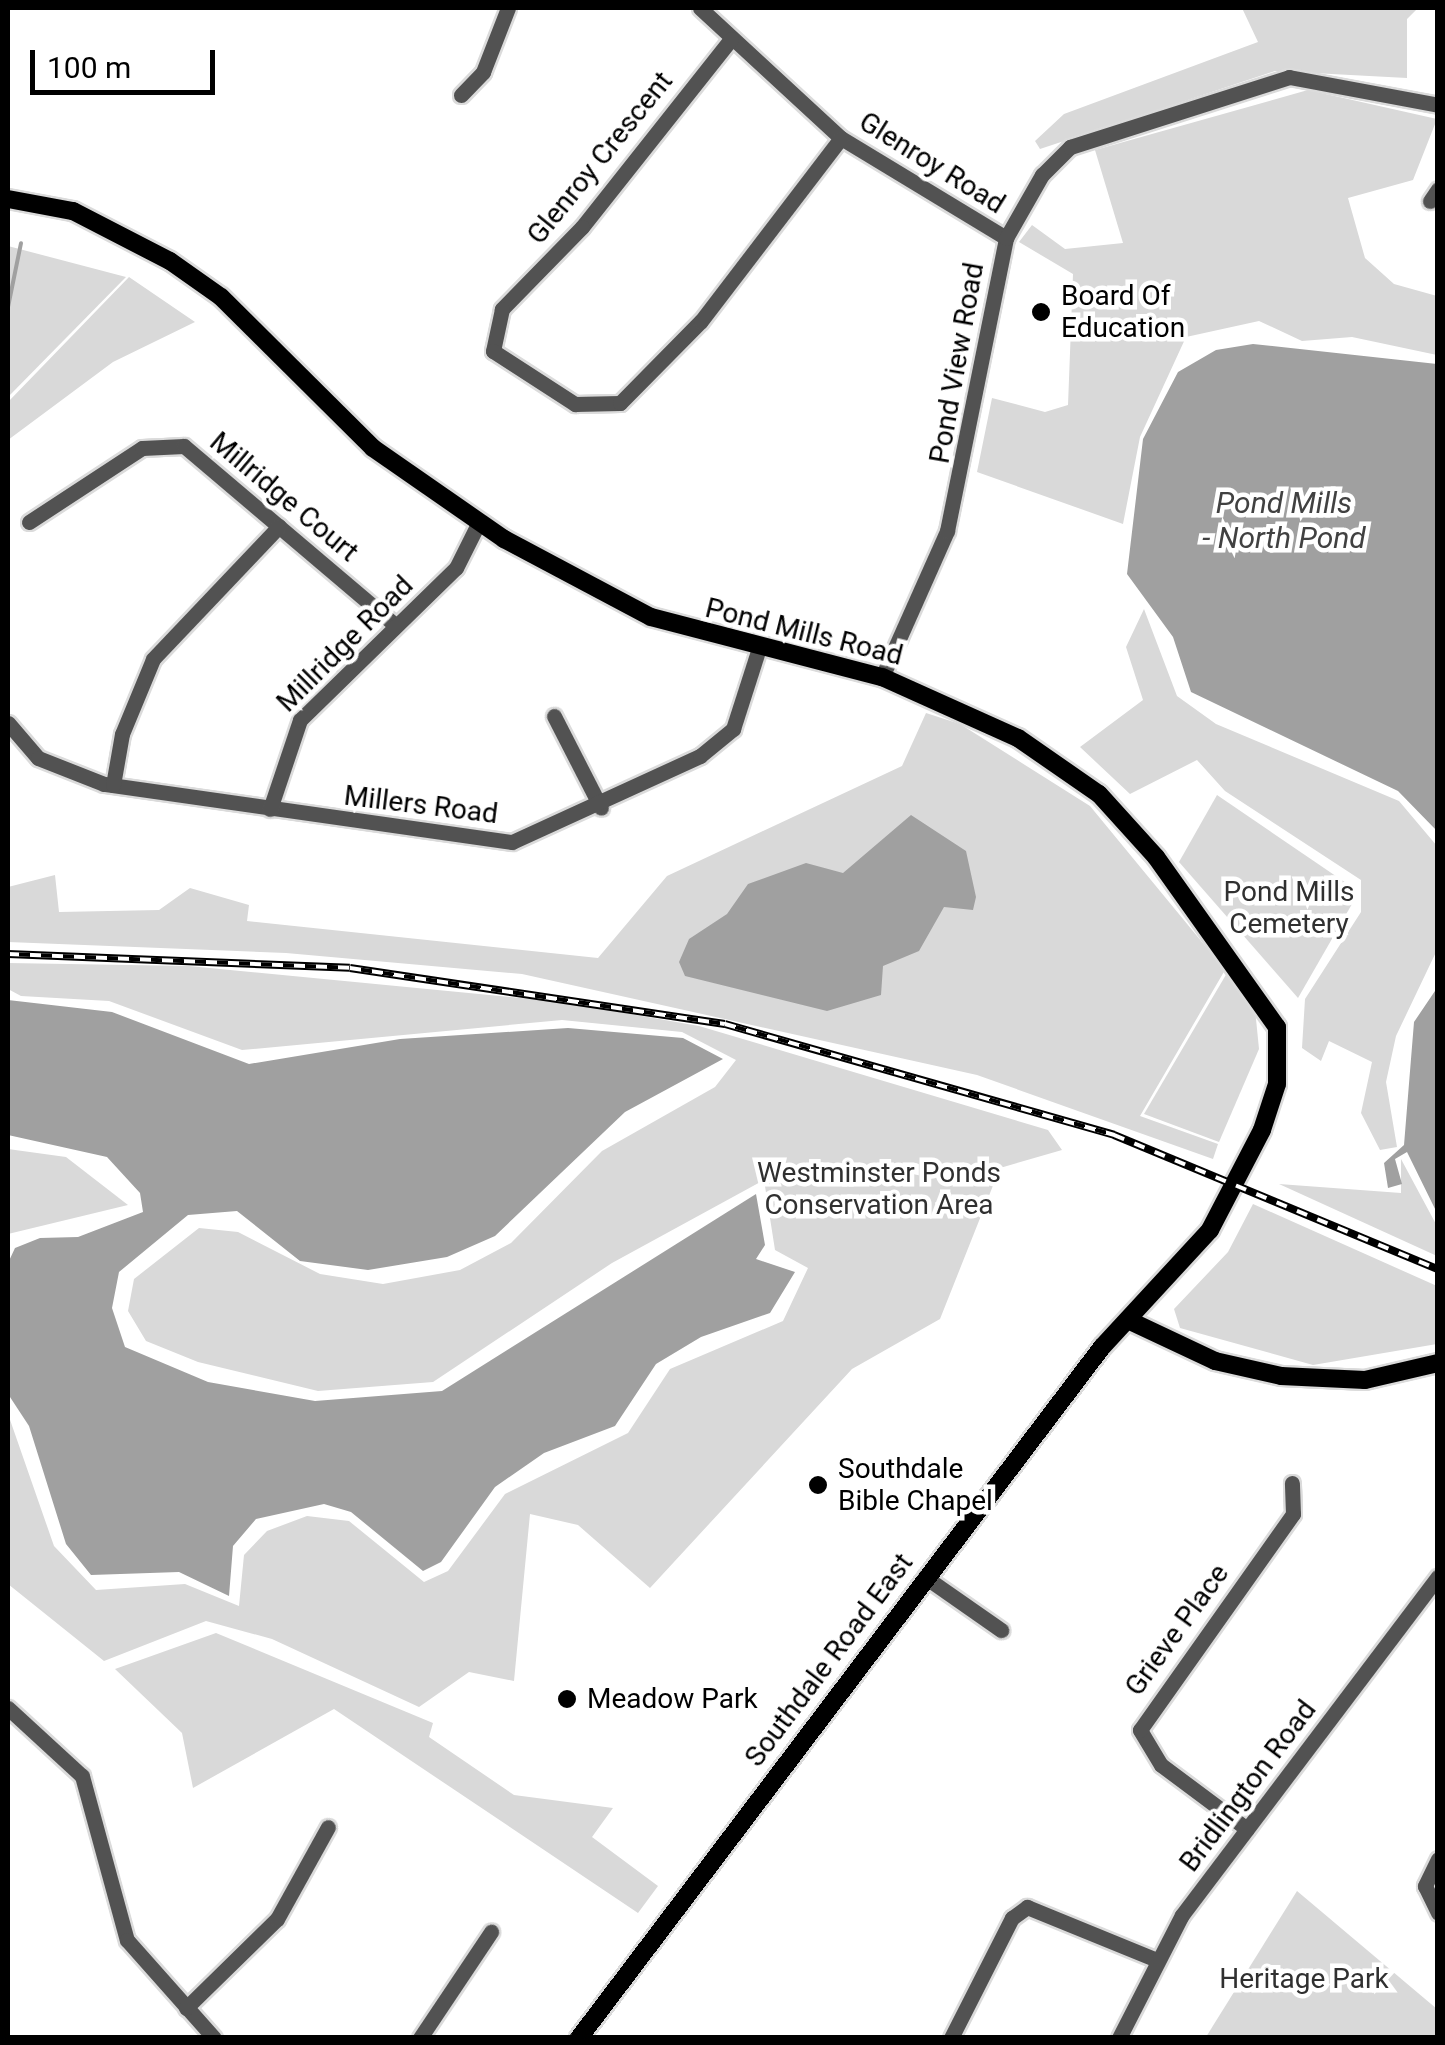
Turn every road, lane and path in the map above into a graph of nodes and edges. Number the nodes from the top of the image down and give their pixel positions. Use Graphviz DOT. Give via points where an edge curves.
graph roads {
  1 [pos="508,8"];
  2 [pos="700,8"];
  3 [pos="731,39"];
  4 [pos="460,94"];
  5 [pos="1438,105"];
  6 [pos="841,138"];
  7 [pos="8,199"];
  8 [pos="1006,238"];
  9 [pos="29,522"];
  10 [pos="478,524"];
  11 [pos="280,526"];
  12 [pos="396,626"];
  13 [pos="758,651"];
  14 [pos="882,677"];
  15 [pos="554,716"];
  16 [pos="8,722"];
  17 [pos="113,785"];
  18 [pos="600,808"];
  19 [pos="270,809"];
  20 [pos="1128,1320"];
  21 [pos="1438,1363"];
  22 [pos="1292,1483"];
  23 [pos="925,1577"];
  24 [pos="1438,1577"];
  25 [pos="1001,1630"];
  26 [pos="8,1708"];
  27 [pos="328,1826"];
  28 [pos="1247,1829"];
  29 [pos="1438,1859"];
  30 [pos="1438,1912"];
  31 [pos="492,1932"];
  32 [pos="1158,1960"];
  33 [pos="186,2008"];
  34 [pos="214,2038"];
  35 [pos="420,2038"];
  36 [pos="580,2038"];
  37 [pos="951,2038"];
  38 [pos="1119,2038"];
  1 -- 4 [label="street" via="482,72"];
  2 -- 3 [label="street, Glenroy Road"];
  3 -- 6 [label="street, Glenroy Road"];
  3 -- 6 [label="street, Glenroy Crescent" via="582,227 502,308 494,352 575,404 620,403 701,320"];
  5 -- 8 [label="street, Pond View Road" via="1289,77 1234,90 1070,148 1020,202"];
  6 -- 8 [label="street, Glenroy Road"];
  7 -- 10 [label="main road, Pond Mills Road" via="73,211 221,296 373,448"];
  8 -- 14 [label="street, Pond View Road" via="947,531"];
  9 -- 11 [label="street, Millridge Court" via="142,448 167,442 202,455"];
  10 -- 12 [label="street, Millridge Road" via="456,568"];
  10 -- 13 [label="main road, Pond Mills Road" via="651,617"];
  11 -- 12 [label="street, Millridge Court"];
  11 -- 17 [label="street" via="153,659 122,734"];
  12 -- 19 [label="street, Millridge Road" via="288,736"];
  13 -- 14 [label="main road, Pond Mills Road"];
  13 -- 18 [label="street, Millers Road" via="732,730"];
  14 -- 20 [label="main road, Pond Mills Road" via="1018,738 1099,794 1214,929 1277,1027 1277,1084 1240,1182"];
  15 -- 18 [label="street"];
  16 -- 17 [label="street, Millers Road" via="38,758"];
  17 -- 19 [label="street, Millers Road"];
  18 -- 19 [label="street, Millers Road" via="512,842"];
  20 -- 21 [label="main road" via="1215,1361 1281,1376 1365,1380"];
  20 -- 23 [label="main road, Southdale Road East"];
  22 -- 28 [label="street, Grieve Place" via="1293,1514 1140,1730 1162,1765"];
  23 -- 25 [label="street"];
  23 -- 36 [label="main road, Southdale Road East"];
  24 -- 28 [label="street, Bridlington Road"];
  26 -- 33 [label="street" via="82,1776 127,1940"];
  27 -- 33 [label="street" via="278,1919"];
  28 -- 32 [label="street, Bridlington Road"];
  29 -- 30 [label="street" via="1425,1886"];
  31 -- 35 [label="street"];
  32 -- 37 [label="street" via="1026,1906 1012,1918"];
  32 -- 38 [label="street, Bridlington Road"];
  33 -- 34 [label="street"];
}
